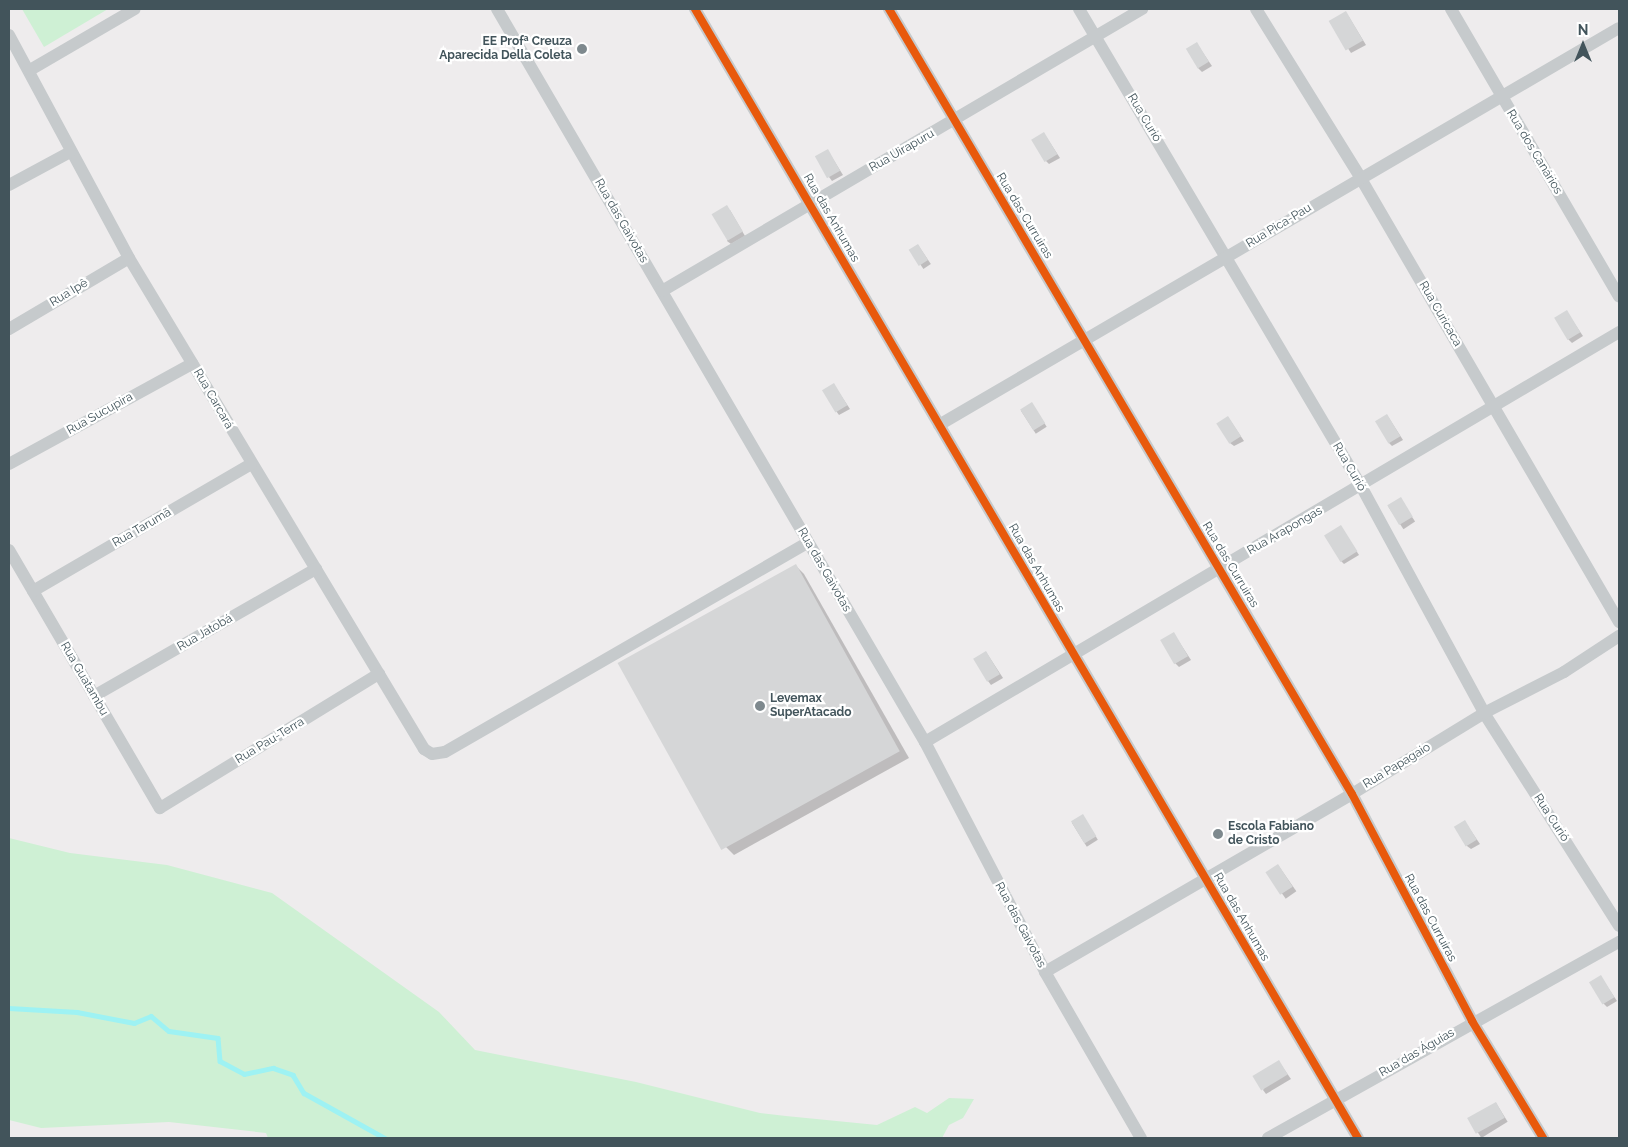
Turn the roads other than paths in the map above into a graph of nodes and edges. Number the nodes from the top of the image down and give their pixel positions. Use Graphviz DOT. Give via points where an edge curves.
graph roads {
  1 [pos="136,9"];
  2 [pos="497,9"];
  3 [pos="695,9"];
  4 [pos="889,9"];
  5 [pos="1079,9"];
  6 [pos="1142,9"];
  7 [pos="1256,9"];
  8 [pos="1450,9"];
  9 [pos="1619,28"];
  10 [pos="1096,37"];
  11 [pos="10,38"];
  12 [pos="30,70"];
  13 [pos="1501,96"];
  14 [pos="954,120"];
  15 [pos="70,152"];
  16 [pos="1360,177"];
  17 [pos="9,185"];
  18 [pos="810,204"];
  19 [pos="1226,257"];
  20 [pos="129,258"];
  21 [pos="662,291"];
  22 [pos="1619,296"];
  23 [pos="9,329"];
  24 [pos="1619,332"];
  25 [pos="1084,340"];
  26 [pos="192,364"];
  27 [pos="1494,407"];
  28 [pos="939,425"];
  29 [pos="9,464"];
  30 [pos="251,464"];
  31 [pos="1361,486"];
  32 [pos="808,542"];
  33 [pos="9,550"];
  34 [pos="1220,569"];
  35 [pos="316,570"];
  36 [pos="33,591"];
  37 [pos="1619,622"];
  38 [pos="1619,636"];
  39 [pos="1074,654"];
  40 [pos="379,674"];
  41 [pos="94,696"];
  42 [pos="1484,713"];
  43 [pos="924,742"];
  44 [pos="1352,794"];
  45 [pos="160,808"];
  46 [pos="1205,878"];
  47 [pos="1619,926"];
  48 [pos="1619,942"];
  49 [pos="1044,972"];
  50 [pos="1472,1021"];
  51 [pos="1335,1100"];
  52 [pos="1141,1138"];
  53 [pos="1268,1138"];
  54 [pos="1358,1138"];
  55 [pos="1543,1138"];
  1 -- 12 [label="street"];
  2 -- 21 [label="street, Rua das Gaivotas"];
  3 -- 18 [label="street, Rua das Anhumas"];
  4 -- 14 [label="street, Rua das Curruiras"];
  5 -- 10 [label="street, Rua Curió"];
  6 -- 10 [label="street, Rua Uirapuru"];
  7 -- 16 [label="street, Rua Curicaca"];
  8 -- 13 [label="street, Rua dos Canários"];
  9 -- 13 [label="street, Rua Pica-Pau"];
  10 -- 14 [label="street, Rua Uirapuru"];
  10 -- 19 [label="street, Rua Curió"];
  11 -- 12 [label="street, Rua Carcará"];
  12 -- 15 [label="street, Rua Carcará"];
  13 -- 16 [label="street, Rua Pica-Pau"];
  13 -- 22 [label="street, Rua dos Canários"];
  14 -- 18 [label="street, Rua Uirapuru"];
  14 -- 25 [label="street, Rua das Curruiras"];
  15 -- 17 [label="street"];
  15 -- 20 [label="street, Rua Carcará"];
  16 -- 19 [label="street, Rua Pica-Pau"];
  16 -- 27 [label="street, Rua Curicaca"];
  18 -- 21 [label="street, Rua Uirapuru"];
  18 -- 28 [label="street, Rua das Anhumas"];
  19 -- 25 [label="street, Rua Pica-Pau"];
  19 -- 31 [label="street, Rua Curió"];
  20 -- 23 [label="street, Rua Ipê"];
  20 -- 26 [label="street, Rua Carcará"];
  21 -- 32 [label="street, Rua das Gaivotas"];
  24 -- 27 [label="street, Rua Arapongas"];
  25 -- 28 [label="street, Rua Pica-Pau"];
  25 -- 34 [label="street, Rua das Curruiras"];
  26 -- 29 [label="street, Rua Sucupira"];
  26 -- 30 [label="street, Rua Carcará"];
  27 -- 31 [label="street, Rua Arapongas"];
  27 -- 37 [label="street, Rua Curicaca"];
  28 -- 39 [label="street, Rua das Anhumas"];
  30 -- 35 [label="street, Rua Carcará"];
  30 -- 36 [label="street, Rua Tarumã"];
  31 -- 34 [label="street, Rua Arapongas"];
  31 -- 42 [label="street, Rua Curió"];
  32 -- 40 [label="street, Rua Carcará" via="445,752 432,754 424,749"];
  32 -- 43 [label="street, Rua das Gaivotas"];
  33 -- 36 [label="street, Rua Guatambu"];
  34 -- 39 [label="street, Rua Arapongas"];
  34 -- 44 [label="street, Rua das Curruiras"];
  35 -- 40 [label="street, Rua Carcará"];
  35 -- 41 [label="street, Rua Jatobá"];
  36 -- 41 [label="street, Rua Guatambu"];
  38 -- 42 [label="street, Rua Papagaio" via="1564,672"];
  39 -- 43 [label="street, Rua Arapongas"];
  39 -- 46 [label="street, Rua das Anhumas"];
  40 -- 45 [label="street, Rua Pau-Terra"];
  41 -- 45 [label="street, Rua Guatambu"];
  42 -- 44 [label="street, Rua Papagaio"];
  42 -- 47 [label="street, Rua Curió"];
  43 -- 49 [label="street, Rua das Gaivotas"];
  44 -- 46 [label="street, Rua Papagaio"];
  44 -- 50 [label="street, Rua das Curruiras"];
  46 -- 49 [label="street, Rua Papagaio"];
  46 -- 51 [label="street, Rua das Anhumas"];
  48 -- 50 [label="street, Rua das Águias"];
  49 -- 52 [label="street, Rua das Gaivotas"];
  50 -- 51 [label="street, Rua das Águias"];
  50 -- 55 [label="street, Rua das Curruiras"];
  51 -- 53 [label="street, Rua das Águias"];
  51 -- 54 [label="street, Rua das Anhumas"];
}
